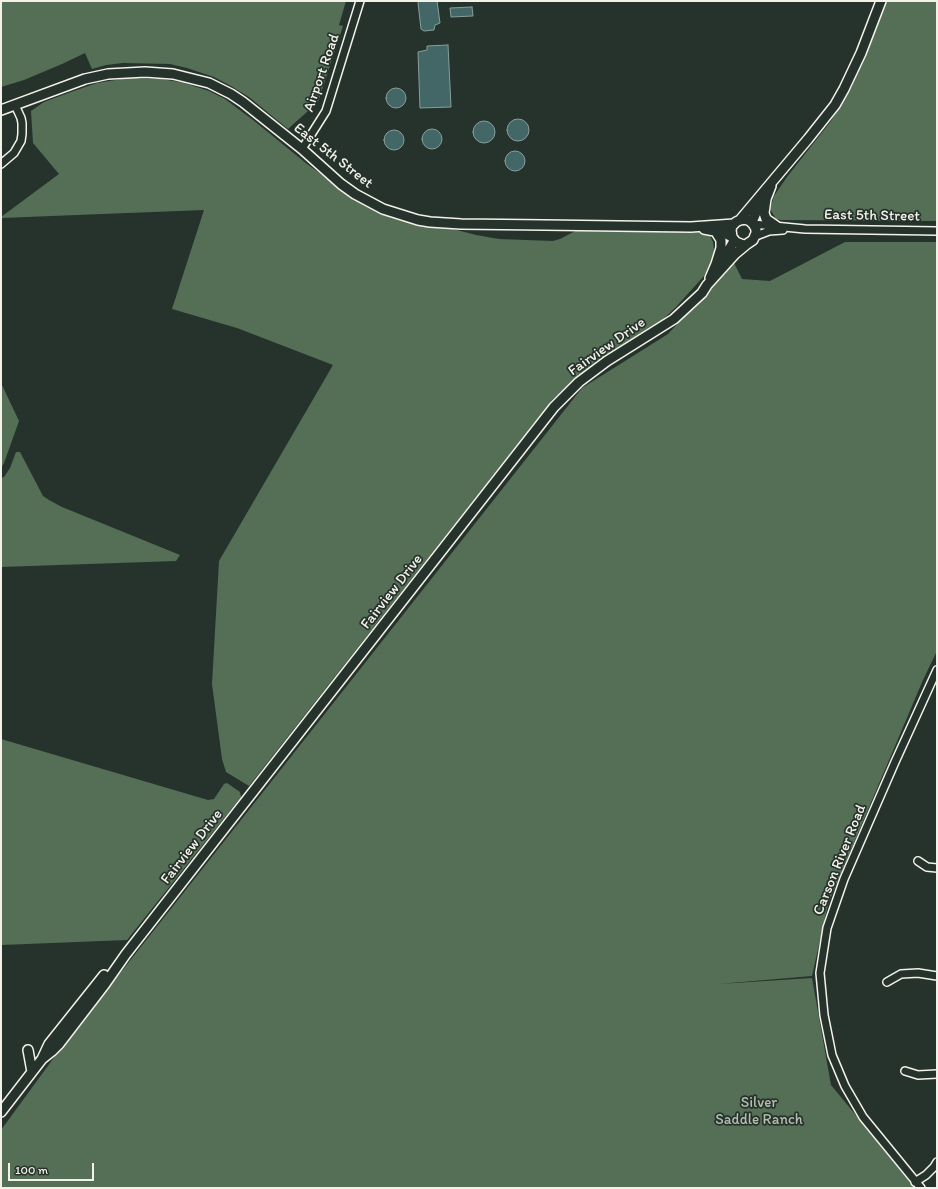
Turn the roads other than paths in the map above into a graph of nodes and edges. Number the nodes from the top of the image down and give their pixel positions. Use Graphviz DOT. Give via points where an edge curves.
graph roads {
  1 [pos="360,1"];
  2 [pos="881,1"];
  3 [pos="15,105"];
  4 [pos="1,110"];
  5 [pos="302,149"];
  6 [pos="1,164"];
  7 [pos="771,182"];
  8 [pos="737,222"];
  9 [pos="753,223"];
  10 [pos="776,226"];
  11 [pos="691,227"];
  12 [pos="806,229"];
  13 [pos="937,231"];
  14 [pos="716,232"];
  15 [pos="756,236"];
  16 [pos="733,239"];
  17 [pos="747,244"];
  18 [pos="709,283"];
  19 [pos="937,670"];
  20 [pos="918,861"];
  21 [pos="937,868"];
  22 [pos="937,976"];
  23 [pos="888,982"];
  24 [pos="28,1050"];
  25 [pos="905,1071"];
  26 [pos="32,1072"];
  27 [pos="937,1074"];
  28 [pos="1,1112"];
  29 [pos="937,1162"];
  30 [pos="915,1182"];
  31 [pos="921,1188"];
  1 -- 5 [label="street, Airport Road" via="326,111"];
  2 -- 7 [label="main road" via="861,53 835,105"];
  3 -- 4 [label="main road, East 5th Street"];
  3 -- 5 [label="main road, East 5th Street" via="85,79 108,74 173,74 209,83 231,94"];
  3 -- 6 [label="street" via="22,123 21,141 14,153"];
  5 -- 11 [label="main road, East 5th Street" via="355,194 383,209 418,220 461,224"];
  7 -- 8 [label="main road"];
  7 -- 9 [label="main road"];
  7 -- 10 [label="main road" via="764,213 766,219"];
  8 -- 9 [label="main road" via="745,219"];
  8 -- 11 [label="main road, East 5th Street"];
  8 -- 16 [label="main road" via="731,230"];
  9 -- 10 [label="street, East 5th Street"];
  9 -- 15 [label="main road"];
  10 -- 12 [label="street, East 5th Street"];
  11 -- 14 [label="main road, East 5th Street"];
  12 -- 13 [label="street, East 5th Street"];
  12 -- 15 [label="street, East 5th Street" via="769,232"];
  14 -- 16 [label="main road, East 5th Street" via="725,233"];
  14 -- 18 [label="main road" via="721,240 721,248"];
  15 -- 17 [label="main road"];
  16 -- 17 [label="main road" via="740,244"];
  16 -- 18 [label="main road, Fairview Drive"];
  17 -- 18 [label="main road, Fairview Drive"];
  18 -- 26 [label="main road, Fairview Drive" via="702,293 674,318 579,382 554,407 126,954 106,973 54,1037"];
  19 -- 30 [label="street, Carson River Road" via="844,879 827,928 820,973 824,1015 832,1055 845,1086 863,1117"];
  20 -- 21 [label="street" via="927,867"];
  22 -- 23 [label="street" via="901,974"];
  24 -- 26 [label="main road"];
  25 -- 27 [label="street" via="918,1075"];
  26 -- 28 [label="main road, Fairview Drive"];
  29 -- 30 [label="street" via="926,1175"];
  30 -- 31 [label="street, Carson River Road"];
}
